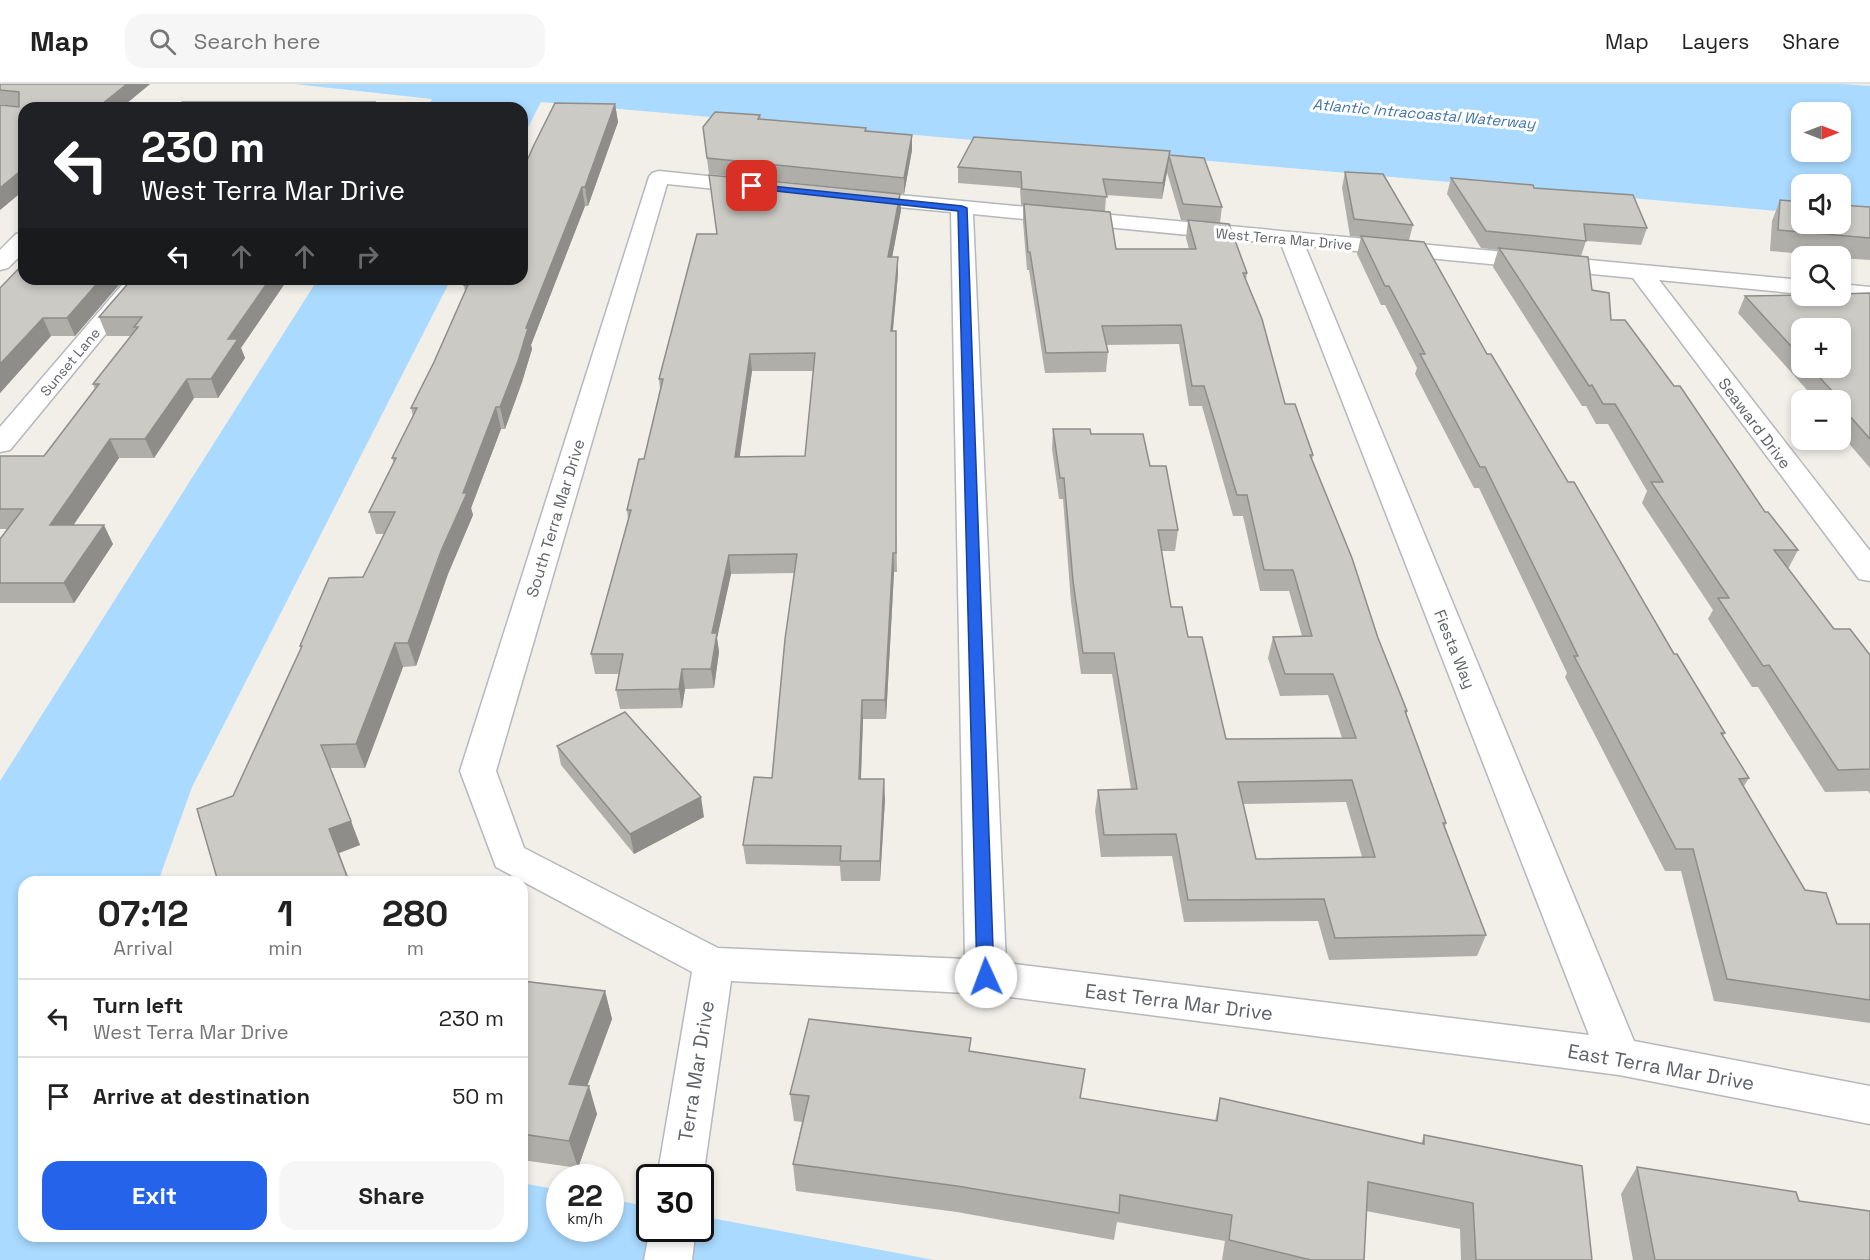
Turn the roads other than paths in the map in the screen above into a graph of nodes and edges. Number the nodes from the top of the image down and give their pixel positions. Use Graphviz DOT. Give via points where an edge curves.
graph roads {
  1 [pos="776,189"];
  2 [pos="834,195"];
  3 [pos="962,208"];
  4 [pos="1291,240"];
  5 [pos="18,245"];
  6 [pos="0,263"];
  7 [pos="1641,273"];
  8 [pos="135,285"];
  9 [pos="1791,286"];
  10 [pos="1851,292"];
  11 [pos="1870,294"];
  12 [pos="0,444"];
  13 [pos="1870,572"];
  14 [pos="509,857"];
  15 [pos="713,964"];
  16 [pos="986,977"];
  17 [pos="1619,1057"];
  18 [pos="1870,1105"];
  19 [pos="682,1164"];
  20 [pos="671,1242"];
  21 [pos="668,1260"];
  1 -- 14 [label="street, South Terra Mar Drive" via="659,177 478,771"];
  2 -- 3 [label="street, West Terra Mar Drive"];
  3 -- 4 [label="street, West Terra Mar Drive"];
  3 -- 16 [label="street"];
  4 -- 7 [label="street, West Terra Mar Drive"];
  4 -- 17 [label="street, Fiesta Way"];
  5 -- 6 [label="street"];
  7 -- 9 [label="street, West Terra Mar Drive"];
  7 -- 13 [label="street, Seaward Drive"];
  8 -- 12 [label="street, Sunset Lane"];
  10 -- 11 [label="street"];
  14 -- 15 [label="street, East Terra Mar Drive"];
  15 -- 16 [label="street, East Terra Mar Drive"];
  15 -- 19 [label="street, Terra Mar Drive"];
  16 -- 17 [label="street, East Terra Mar Drive"];
  17 -- 18 [label="street, East Terra Mar Drive"];
  20 -- 21 [label="street"];
}
